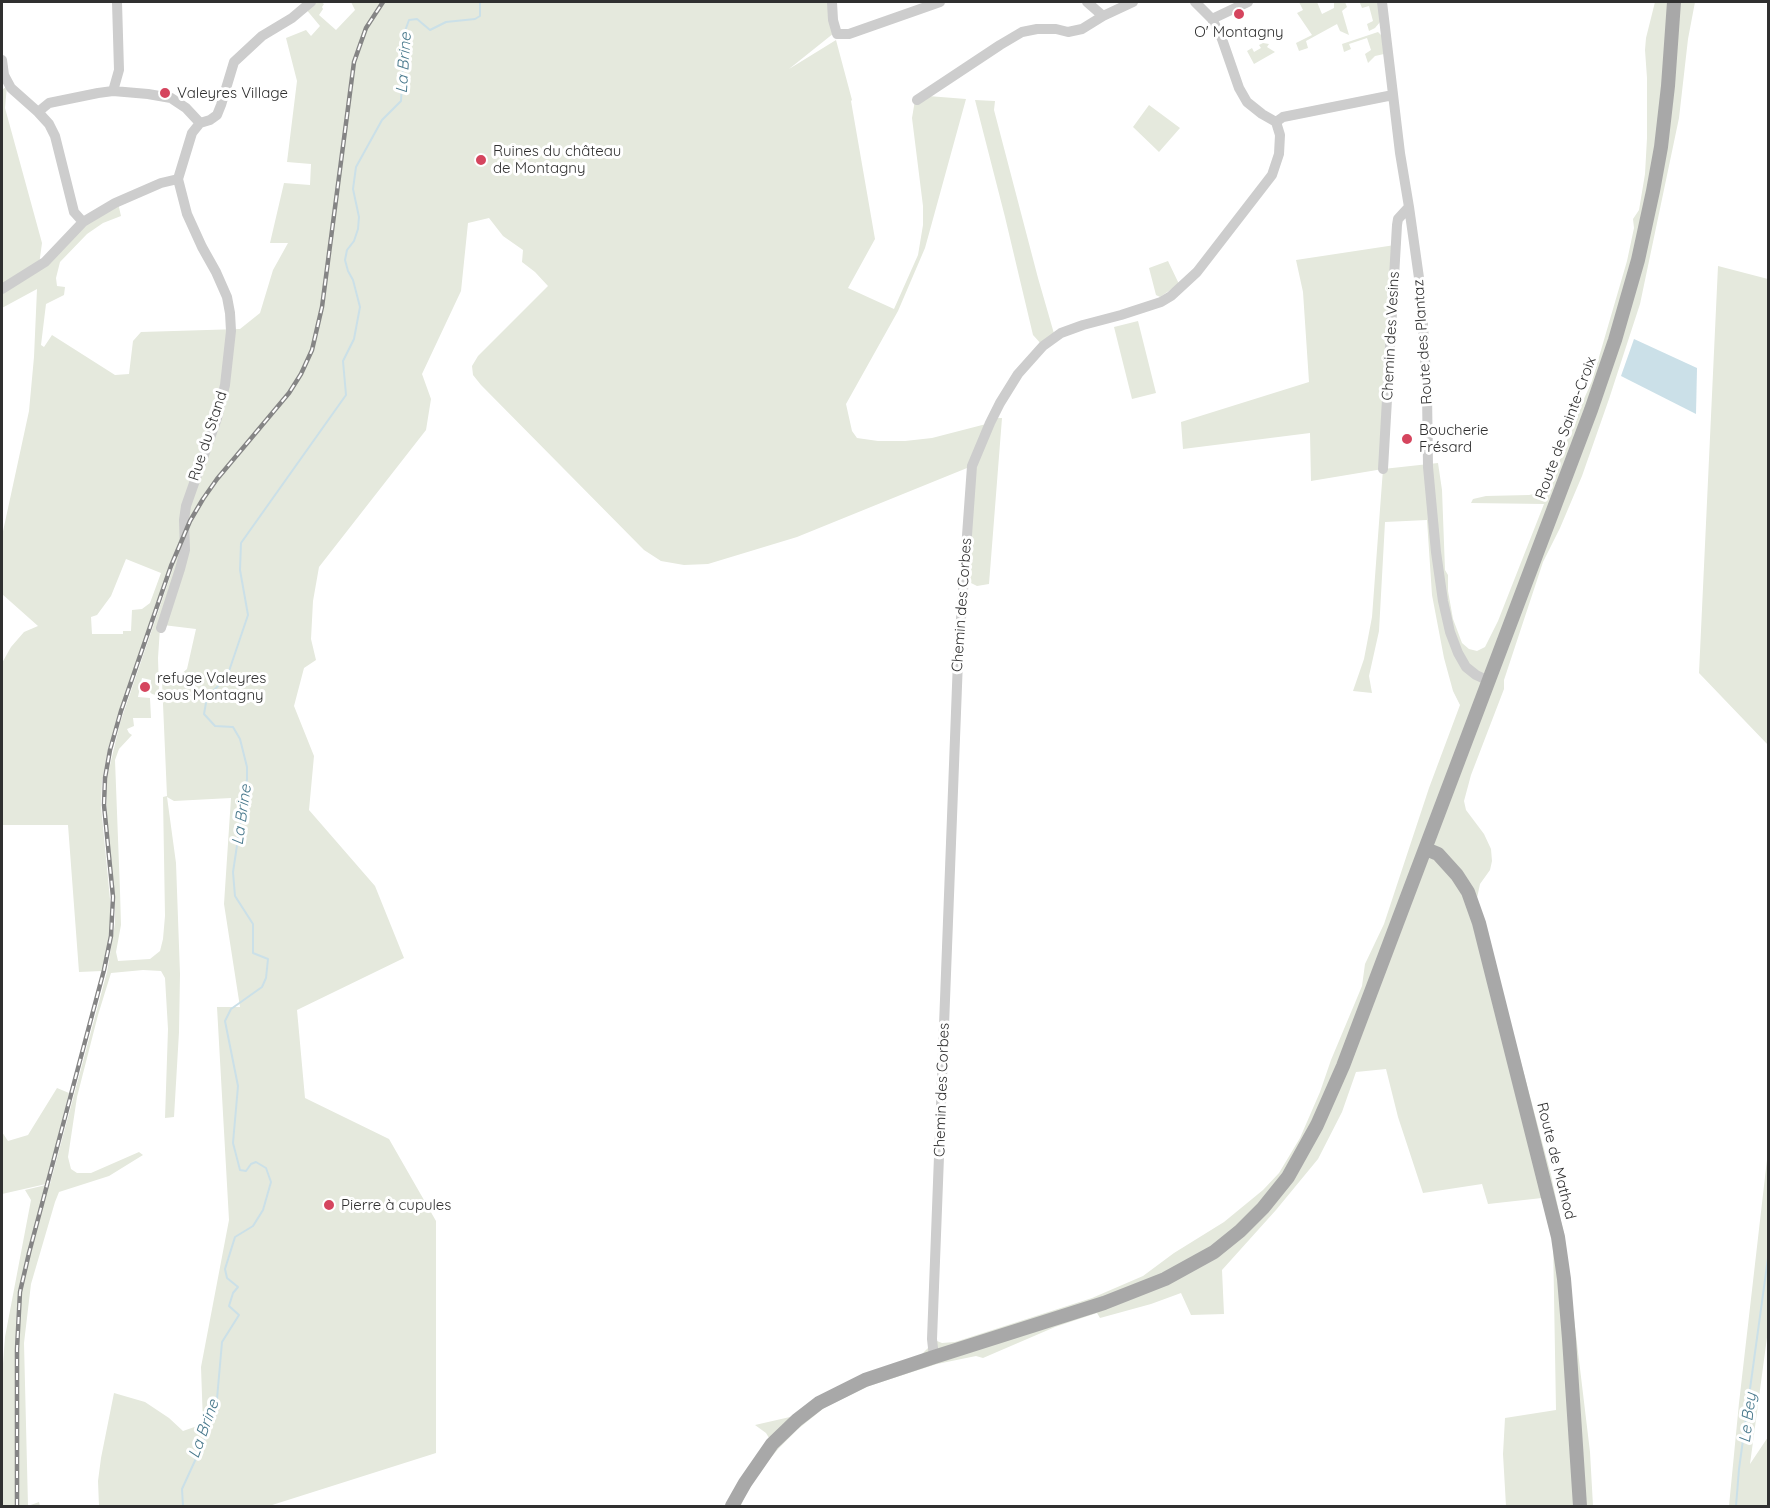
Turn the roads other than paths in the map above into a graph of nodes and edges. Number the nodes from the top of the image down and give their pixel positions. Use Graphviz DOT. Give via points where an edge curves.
graph roads {
  1 [pos="117,2"];
  2 [pos="311,2"];
  3 [pos="832,2"];
  4 [pos="940,2"];
  5 [pos="1087,2"];
  6 [pos="1133,2"];
  7 [pos="1195,2"];
  8 [pos="1248,2"];
  9 [pos="1382,2"];
  10 [pos="1674,2"];
  11 [pos="1103,16"];
  12 [pos="1212,19"];
  13 [pos="2,60"];
  14 [pos="113,92"];
  15 [pos="1393,95"];
  16 [pos="917,100"];
  17 [pos="38,112"];
  18 [pos="1276,122"];
  19 [pos="200,123"];
  20 [pos="178,178"];
  21 [pos="1409,207"];
  22 [pos="83,222"];
  23 [pos="2,289"];
  24 [pos="1383,469"];
  25 [pos="161,628"];
  26 [pos="1489,681"];
  27 [pos="1426,849"];
  28 [pos="934,1357"];
  29 [pos="732,1506"];
  30 [pos="1581,1506"];
  1 -- 14 [label="street" via="119,70"];
  2 -- 19 [label="street" via="262,36 234,62 217,115"];
  3 -- 4 [label="street" via="837,34 849,34"];
  5 -- 11 [label="street"];
  6 -- 11 [label="street"];
  7 -- 12 [label="street"];
  8 -- 12 [label="street"];
  9 -- 15 [label="street, Route des Plantaz"];
  10 -- 26 [label="main road, Route de Sainte-Croix" via="1661,147 1626,306"];
  11 -- 16 [label="street" via="1082,29 1068,32 1022,32"];
  12 -- 18 [label="street" via="1247,102"];
  13 -- 17 [label="street" via="11,88"];
  14 -- 17 [label="street" via="49,103"];
  14 -- 19 [label="street" via="171,98"];
  15 -- 18 [label="street" via="1283,117"];
  15 -- 21 [label="street, Route des Plantaz"];
  17 -- 22 [label="street" via="55,136 74,212"];
  18 -- 28 [label="street, Chemin des Corbes" via="1279,154 1272,175 1197,272 1161,302 1061,333 1043,346 1018,374 1000,403 972,466 958,660"];
  19 -- 20 [label="street" via="192,133"];
  20 -- 22 [label="street" via="115,203"];
  20 -- 25 [label="street, Rue du Stand" via="187,214 227,297 231,331 217,418 186,506 185,550"];
  21 -- 24 [label="street, Chemin des Vesins" via="1397,225"];
  21 -- 26 [label="street, Route des Plantaz" via="1421,292 1428,467 1443,601 1450,632 1466,667"];
  22 -- 23 [label="street" via="45,262"];
  26 -- 27 [label="main road, Route de Sainte-Croix"];
  27 -- 28 [label="main road, Route de Sainte-Croix" via="1317,1125 1288,1177 1248,1223 1214,1252 1139,1291"];
  27 -- 30 [label="main road, Route de Mathod" via="1438,854 1468,892 1558,1237"];
  28 -- 29 [label="main road, Route de Sainte-Croix" via="851,1387 804,1414 772,1444"];
}
